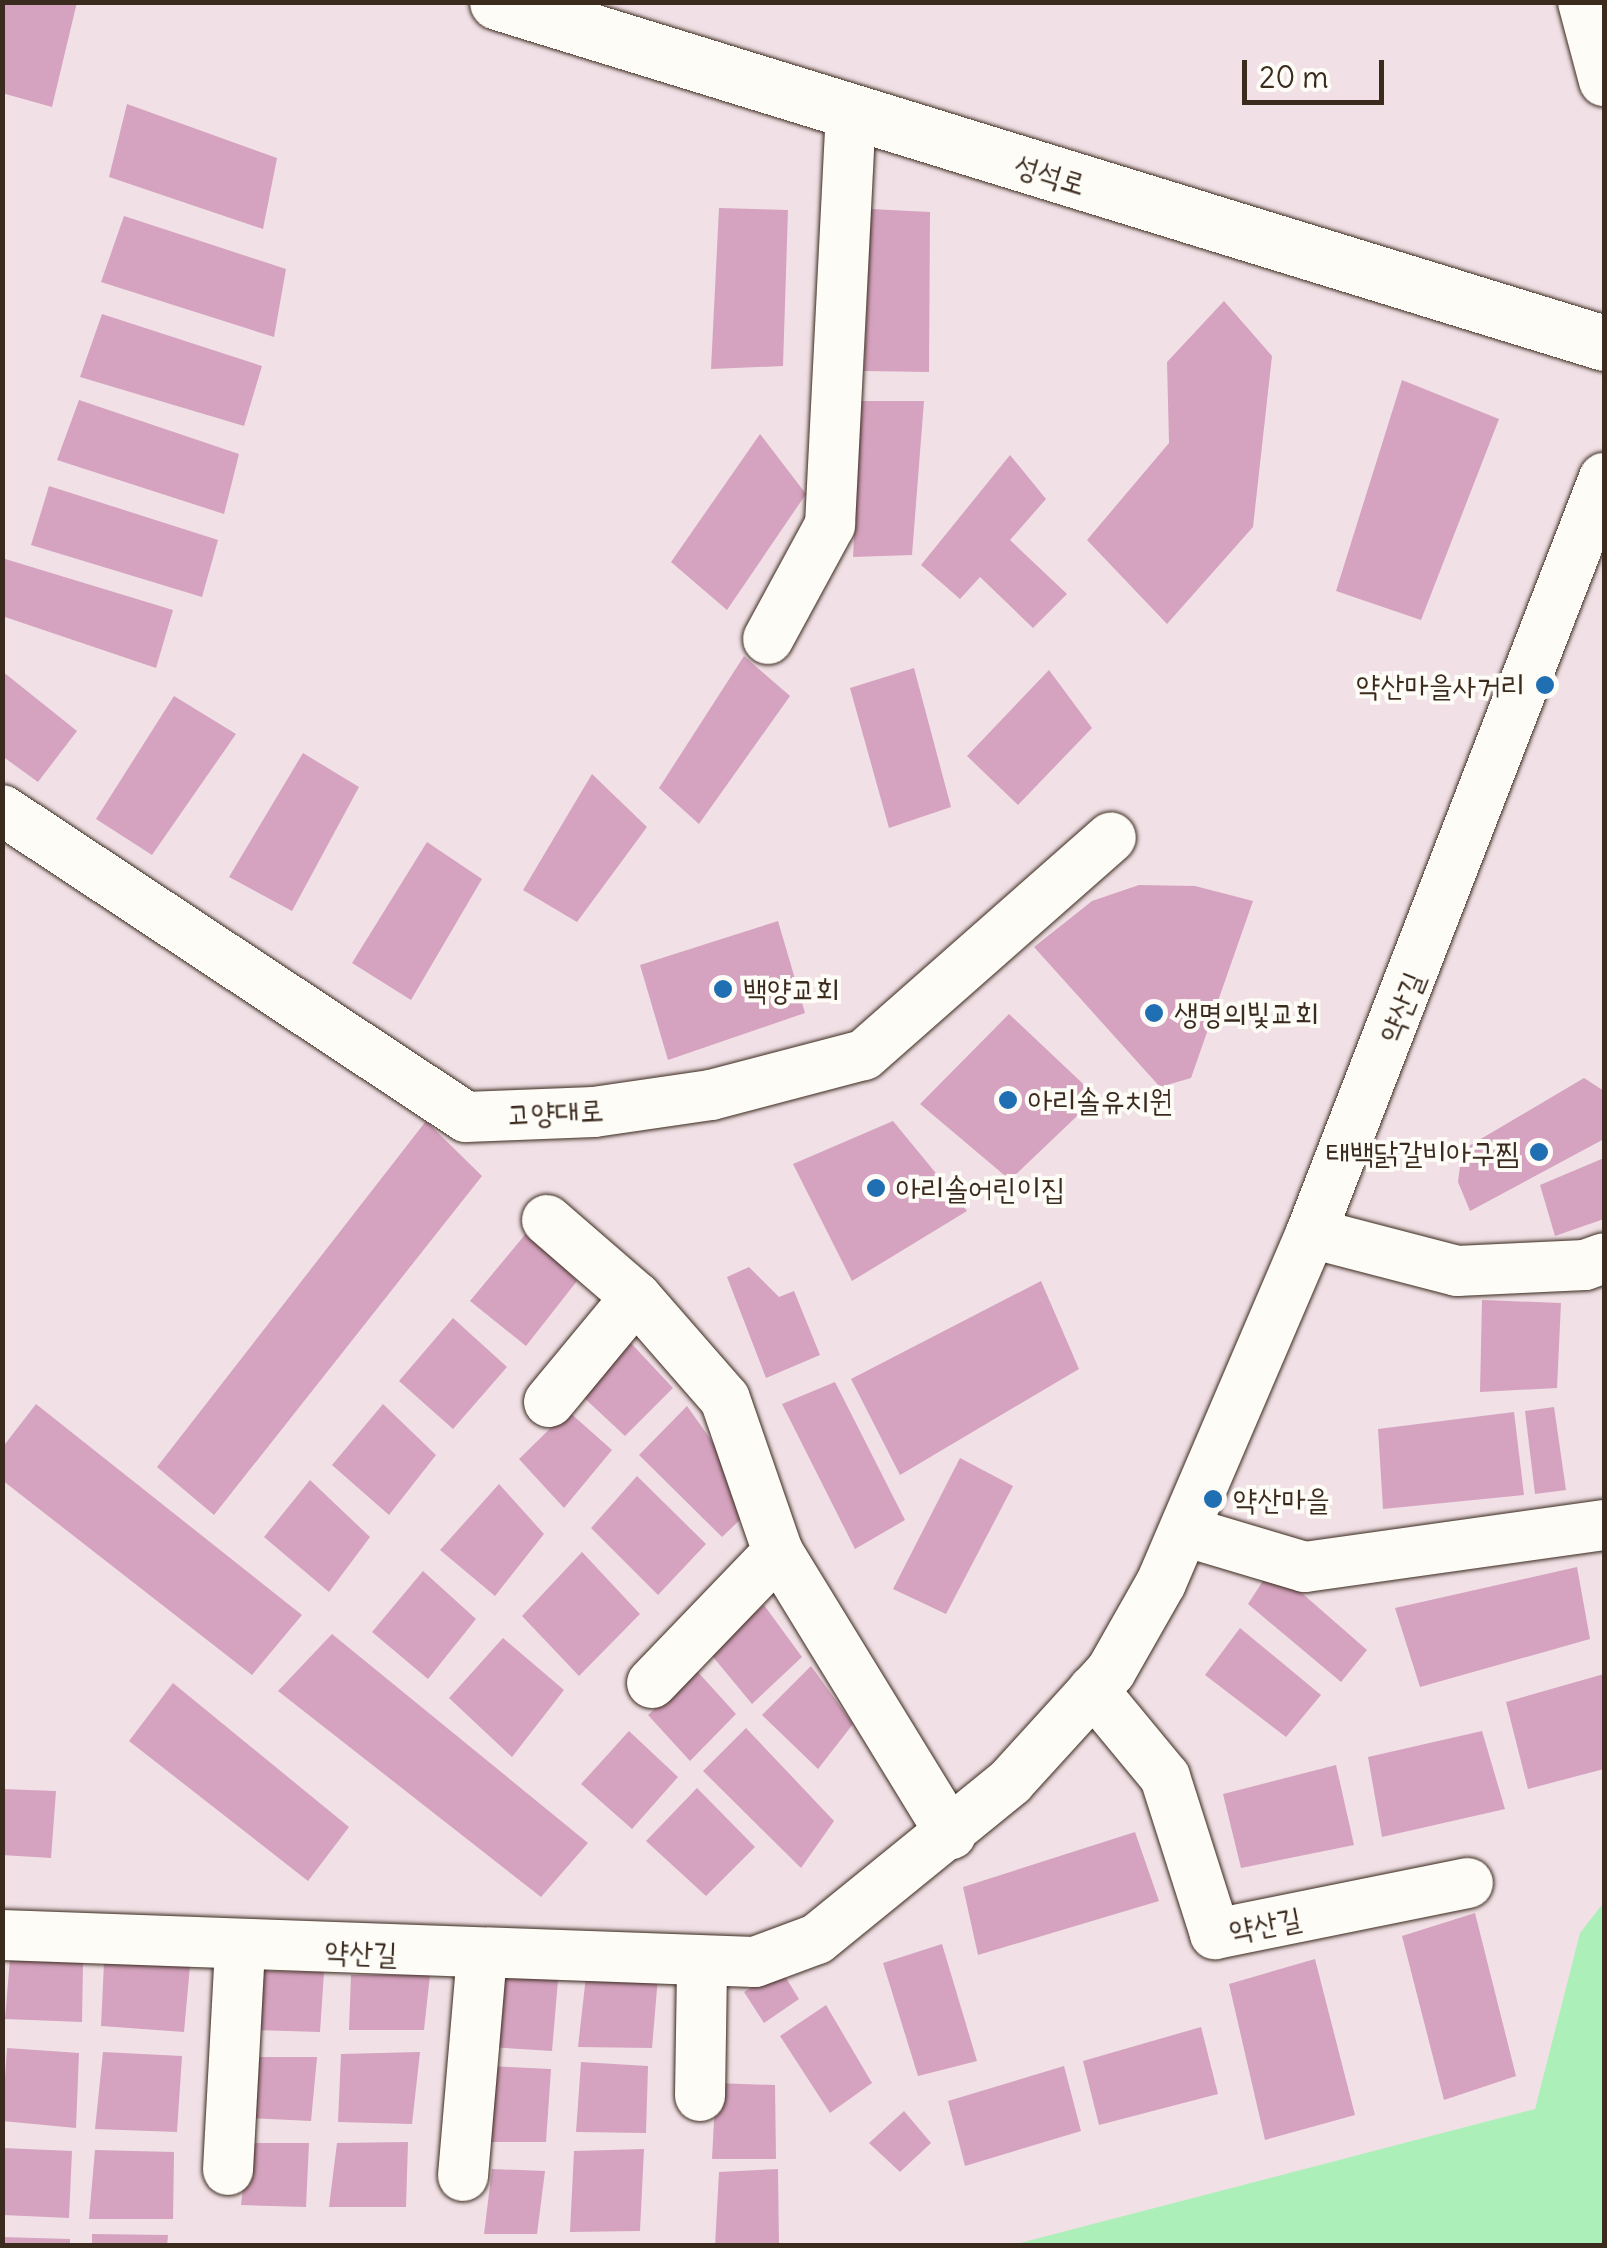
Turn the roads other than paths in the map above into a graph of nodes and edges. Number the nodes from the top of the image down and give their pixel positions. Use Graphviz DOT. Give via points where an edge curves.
graph roads {
  1 [pos="497,2"];
  2 [pos="1583,2"];
  3 [pos="1604,81"];
  4 [pos="852,114"];
  5 [pos="1604,343"];
  6 [pos="1604,478"];
  7 [pos="768,639"];
  8 [pos="2,810"];
  9 [pos="1111,838"];
  10 [pos="547,1220"];
  11 [pos="1311,1234"];
  12 [pos="1604,1258"];
  13 [pos="636,1297"];
  14 [pos="549,1402"];
  15 [pos="1604,1526"];
  16 [pos="1184,1531"];
  17 [pos="778,1552"];
  18 [pos="652,1684"];
  19 [pos="1094,1690"];
  20 [pos="951,1834"];
  21 [pos="1468,1883"];
  22 [pos="2,1936"];
  23 [pos="240,1948"];
  24 [pos="482,1956"];
  25 [pos="702,1964"];
  26 [pos="700,2096"];
  27 [pos="228,2170"];
  28 [pos="463,2176"];
  1 -- 4 [label="street, 성석로"];
  2 -- 3 [label="street"];
  4 -- 5 [label="street, 성석로"];
  4 -- 7 [label="street" via="830,525"];
  6 -- 11 [label="street, 약산길"];
  8 -- 9 [label="street, 고양대로" via="466,1117 594,1112 712,1095 864,1055"];
  10 -- 13 [label="street"];
  11 -- 12 [label="street" via="1457,1271 1585,1265"];
  11 -- 16 [label="street, 약산길"];
  13 -- 14 [label="street"];
  13 -- 17 [label="street" via="725,1399"];
  15 -- 16 [label="street" via="1305,1567"];
  16 -- 19 [label="street, 약산길" via="1120,1656"];
  17 -- 18 [label="street"];
  17 -- 20 [label="street"];
  19 -- 20 [label="street, 약산길" via="1010,1782"];
  19 -- 21 [label="street, 약산길" via="1165,1777 1215,1934"];
  20 -- 25 [label="street, 약산길" via="816,1938 755,1962"];
  22 -- 23 [label="street, 약산길"];
  23 -- 24 [label="street, 약산길"];
  23 -- 27 [label="street"];
  24 -- 25 [label="street, 약산길"];
  24 -- 28 [label="street"];
  25 -- 26 [label="street"];
}
